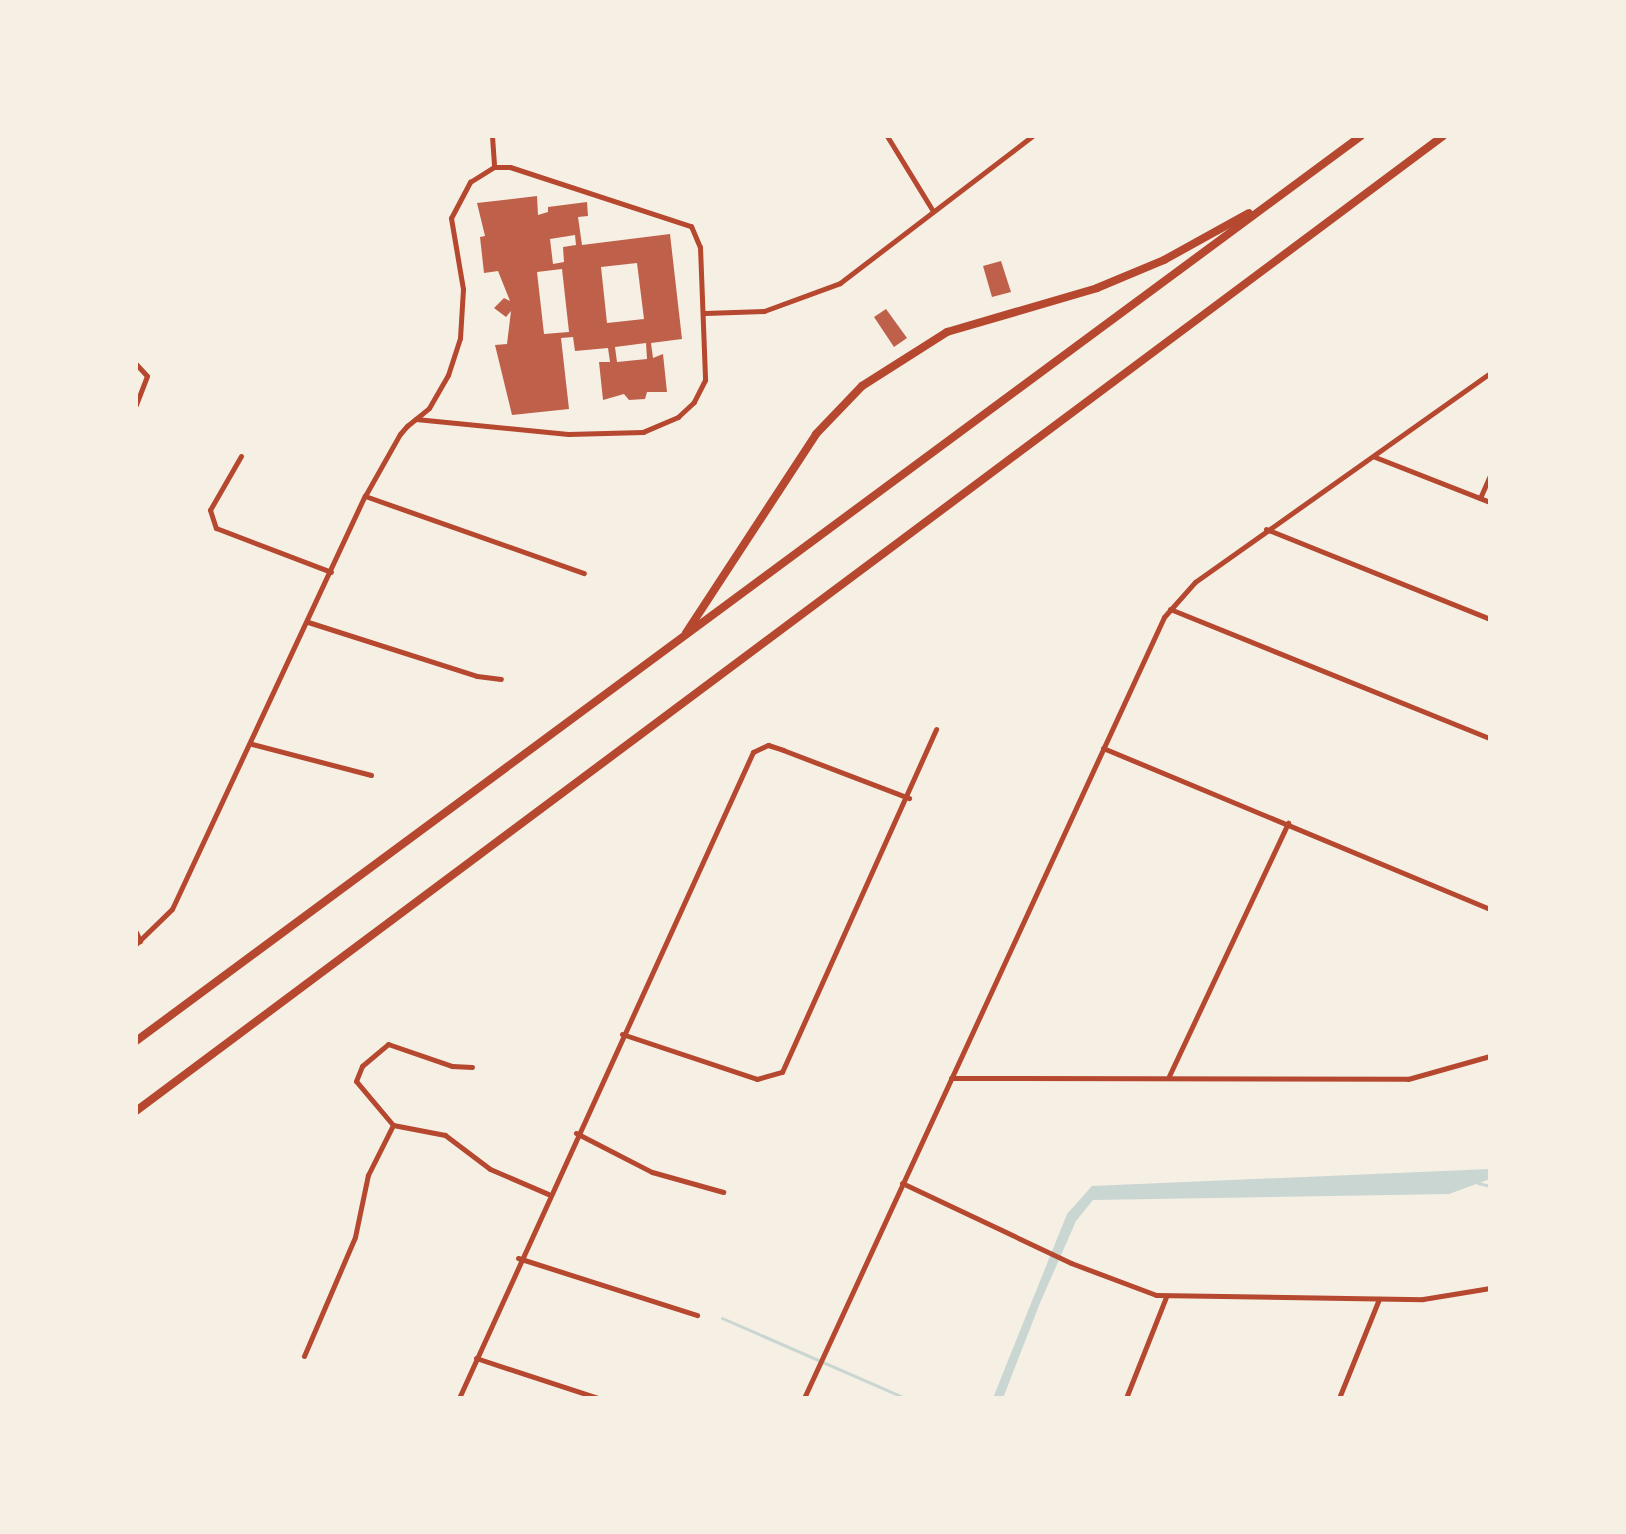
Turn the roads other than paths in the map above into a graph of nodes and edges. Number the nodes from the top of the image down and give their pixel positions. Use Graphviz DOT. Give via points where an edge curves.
graph roads {
  1 [pos="492,136"];
  2 [pos="887,136"];
  3 [pos="1032,136"];
  4 [pos="1361,136"];
  5 [pos="1443,136"];
  6 [pos="494,167"];
  7 [pos="1278,198"];
  8 [pos="933,211"];
  9 [pos="705,313"];
  10 [pos="136,364"];
  11 [pos="1490,373"];
  12 [pos="136,405"];
  13 [pos="416,419"];
  14 [pos="241,456"];
  15 [pos="1375,457"];
  16 [pos="1490,476"];
  17 [pos="365,496"];
  18 [pos="1480,498"];
  19 [pos="1490,502"];
  20 [pos="1266,529"];
  21 [pos="331,572"];
  22 [pos="584,573"];
  23 [pos="1170,609"];
  24 [pos="1490,619"];
  25 [pos="308,622"];
  26 [pos="683,638"];
  27 [pos="501,679"];
  28 [pos="936,729"];
  29 [pos="1490,738"];
  30 [pos="252,744"];
  31 [pos="1103,748"];
  32 [pos="371,775"];
  33 [pos="909,798"];
  34 [pos="1288,823"];
  35 [pos="1490,909"];
  36 [pos="136,932"];
  37 [pos="138,942"];
  38 [pos="622,1034"];
  39 [pos="136,1041"];
  40 [pos="1490,1056"];
  41 [pos="472,1067"];
  42 [pos="1169,1076"];
  43 [pos="950,1078"];
  44 [pos="136,1111"];
  45 [pos="393,1125"];
  46 [pos="576,1133"];
  47 [pos="902,1183"];
  48 [pos="723,1192"];
  49 [pos="548,1194"];
  50 [pos="518,1258"];
  51 [pos="1490,1288"];
  52 [pos="1166,1297"];
  53 [pos="1379,1299"];
  54 [pos="697,1315"];
  55 [pos="304,1356"];
  56 [pos="476,1358"];
  57 [pos="459,1398"];
  58 [pos="598,1398"];
  59 [pos="804,1398"];
  60 [pos="1126,1398"];
  61 [pos="1339,1398"];
  1 -- 6 [label="street"];
  2 -- 8 [label="street"];
  3 -- 8 [label="street"];
  4 -- 7 [label="highway"];
  5 -- 44 [label="highway"];
  6 -- 9 [label="street" via="685,220 700,245"];
  6 -- 13 [label="street" via="470,182 451,218 463,289 460,338 440,392"];
  7 -- 26 [label="highway"];
  7 -- 26 [label="highway" via="1164,260 1110,282 947,332 862,386 816,434"];
  8 -- 9 [label="street" via="840,283 764,311"];
  9 -- 13 [label="street" via="705,380 694,402 665,424 643,432 568,434"];
  10 -- 12 [label="street" via="147,376"];
  11 -- 15 [label="street"];
  13 -- 17 [label="street" via="400,434"];
  14 -- 21 [label="street" via="210,510 216,528"];
  15 -- 18 [label="street"];
  15 -- 20 [label="street"];
  16 -- 18 [label="street"];
  17 -- 21 [label="street"];
  17 -- 22 [label="street"];
  18 -- 19 [label="street"];
  20 -- 23 [label="street" via="1195,582"];
  20 -- 24 [label="street"];
  21 -- 25 [label="street"];
  23 -- 29 [label="street"];
  23 -- 31 [label="street"];
  25 -- 27 [label="street"];
  25 -- 30 [label="street"];
  26 -- 39 [label="highway"];
  28 -- 33 [label="street"];
  30 -- 32 [label="street"];
  30 -- 37 [label="street" via="172,909"];
  31 -- 34 [label="street"];
  31 -- 43 [label="street"];
  33 -- 38 [label="street" via="782,1072 757,1079"];
  33 -- 38 [label="street" via="831,766 759,747 748,760"];
  34 -- 35 [label="street"];
  34 -- 42 [label="street"];
  36 -- 37 [label="street"];
  38 -- 46 [label="street"];
  40 -- 42 [label="street" via="1408,1079"];
  41 -- 45 [label="street" via="388,1044 362,1066 356,1081"];
  42 -- 43 [label="street"];
  43 -- 47 [label="street"];
  45 -- 49 [label="street" via="445,1135 490,1169"];
  45 -- 55 [label="street" via="368,1175 355,1237"];
  46 -- 48 [label="street" via="652,1172"];
  46 -- 49 [label="street"];
  47 -- 52 [label="street" via="1071,1263"];
  47 -- 59 [label="street"];
  49 -- 50 [label="street"];
  50 -- 54 [label="street"];
  50 -- 56 [label="street"];
  51 -- 53 [label="street" via="1423,1299"];
  52 -- 53 [label="street"];
  52 -- 60 [label="street"];
  53 -- 61 [label="street"];
  56 -- 57 [label="street"];
  56 -- 58 [label="street"];
}
